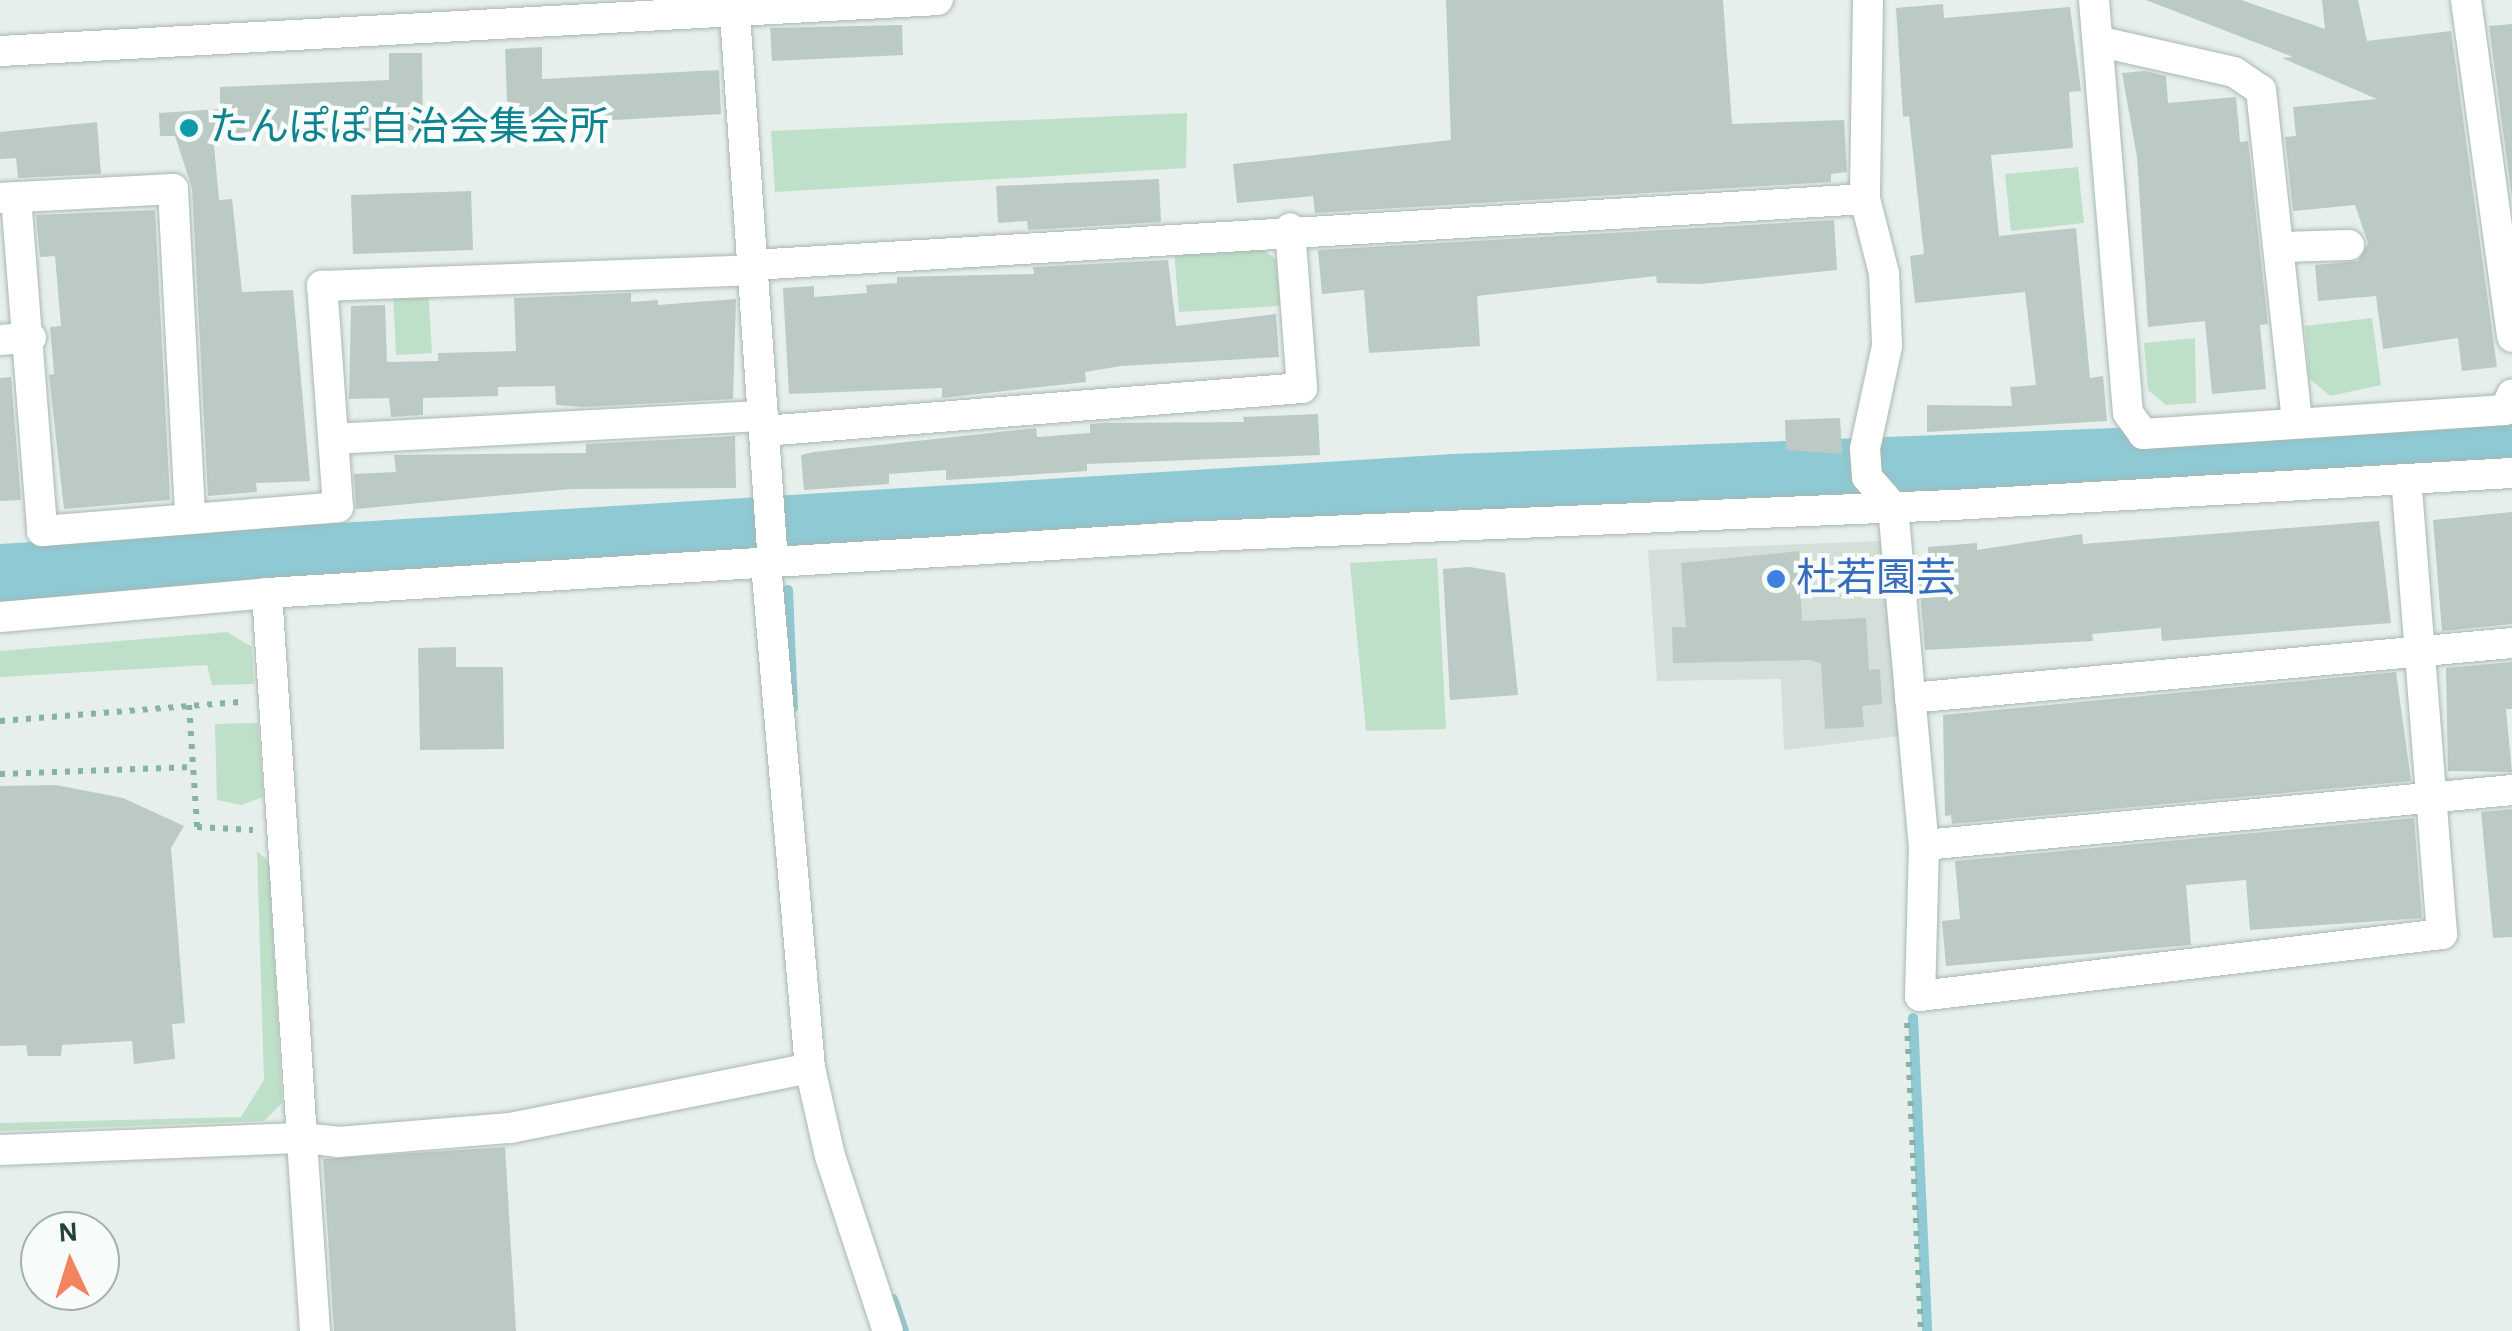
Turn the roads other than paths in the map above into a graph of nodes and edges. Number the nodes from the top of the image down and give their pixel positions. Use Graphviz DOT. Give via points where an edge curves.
graph roads {
  1 [pos="938,0"];
  2 [pos="1868,0"];
  3 [pos="2094,0"];
  4 [pos="2466,0"];
  5 [pos="798,4"];
  6 [pos="733,6"];
  7 [pos="2101,42"];
  8 [pos="0,52"];
  9 [pos="8,198"];
  10 [pos="1865,199"];
  11 [pos="1290,228"];
  12 [pos="2349,245"];
  13 [pos="2280,248"];
  14 [pos="752,268"];
  15 [pos="2512,337"];
  16 [pos="32,338"];
  17 [pos="0,340"];
  18 [pos="2512,394"];
  19 [pos="2298,422"];
  20 [pos="763,424"];
  21 [pos="334,438"];
  22 [pos="2512,473"];
  23 [pos="2406,482"];
  24 [pos="1893,507"];
  25 [pos="190,518"];
  26 [pos="770,558"];
  27 [pos="268,593"];
  28 [pos="0,617"];
  29 [pos="2512,643"];
  30 [pos="2421,651"];
  31 [pos="1910,698"];
  32 [pos="2512,790"];
  33 [pos="2430,797"];
  34 [pos="1924,845"];
  35 [pos="810,1068"];
  36 [pos="302,1138"];
  37 [pos="0,1150"];
  38 [pos="315,1331"];
  39 [pos="888,1331"];
  1 -- 5 [label="street"];
  2 -- 10 [label="street"];
  3 -- 7 [label="street"];
  4 -- 15 [label="street"];
  5 -- 6 [label="street"];
  6 -- 8 [label="street"];
  6 -- 14 [label="street"];
  7 -- 13 [label="street" via="2234,72 2261,90"];
  7 -- 19 [label="street" via="2128,412 2143,434"];
  9 -- 16 [label="street"];
  9 -- 25 [label="street" via="173,189"];
  10 -- 11 [label="street"];
  10 -- 24 [label="street" via="1884,273 1886,346 1866,463"];
  11 -- 14 [label="street"];
  11 -- 20 [label="street" via="1302,388"];
  12 -- 13 [label="street"];
  13 -- 19 [label="street"];
  14 -- 20 [label="street"];
  14 -- 21 [label="street" via="322,286"];
  16 -- 17 [label="street"];
  16 -- 25 [label="street" via="42,531"];
  18 -- 19 [label="street" via="2504,410"];
  20 -- 21 [label="street"];
  20 -- 26 [label="street"];
  21 -- 25 [label="street" via="338,507"];
  22 -- 23 [label="street"];
  23 -- 24 [label="street"];
  23 -- 30 [label="street"];
  24 -- 26 [label="street" via="1535,517"];
  24 -- 31 [label="street"];
  26 -- 27 [label="street"];
  26 -- 35 [label="street"];
  27 -- 28 [label="street"];
  27 -- 36 [label="street"];
  29 -- 30 [label="street"];
  30 -- 31 [label="street"];
  30 -- 33 [label="street"];
  31 -- 34 [label="street"];
  32 -- 33 [label="street"];
  33 -- 34 [label="street"];
  33 -- 34 [label="street" via="2442,934 1920,996"];
  35 -- 36 [label="street" via="510,1128 338,1142"];
  35 -- 39 [label="street" via="830,1156"];
  36 -- 37 [label="street"];
  36 -- 38 [label="street"];
}
